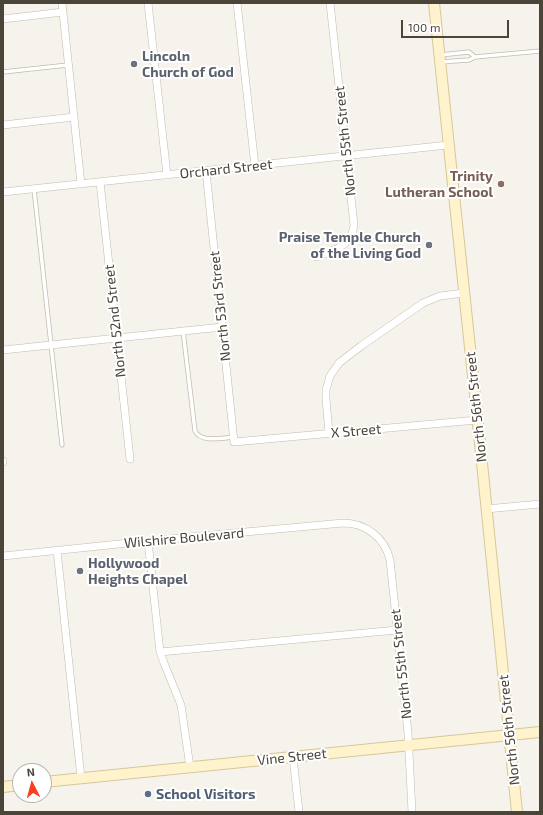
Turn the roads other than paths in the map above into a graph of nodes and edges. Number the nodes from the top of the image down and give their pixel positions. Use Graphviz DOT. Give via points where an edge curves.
graph roads {
  1 [pos="62,3"];
  2 [pos="148,3"];
  3 [pos="238,3"];
  4 [pos="330,3"];
  5 [pos="434,3"];
  6 [pos="63,12"];
  7 [pos="3,19"];
  8 [pos="540,51"];
  9 [pos="475,57"];
  10 [pos="440,59"];
  11 [pos="68,65"];
  12 [pos="3,72"];
  13 [pos="74,118"];
  14 [pos="3,125"];
  15 [pos="448,145"];
  16 [pos="347,156"];
  17 [pos="255,166"];
  18 [pos="206,171"];
  19 [pos="167,175"];
  20 [pos="100,182"];
  21 [pos="81,184"];
  22 [pos="34,189"];
  23 [pos="3,192"];
  24 [pos="316,257"];
  25 [pos="464,293"];
  26 [pos="222,327"];
  27 [pos="184,331"];
  28 [pos="117,339"];
  29 [pos="51,345"];
  30 [pos="3,350"];
  31 [pos="477,420"];
  32 [pos="329,433"];
  33 [pos="234,439"];
  34 [pos="62,445"];
  35 [pos="130,459"];
  36 [pos="540,504"];
  37 [pos="486,509"];
  38 [pos="364,527"];
  39 [pos="148,541"];
  40 [pos="57,550"];
  41 [pos="3,556"];
  42 [pos="397,630"];
  43 [pos="160,652"];
  44 [pos="540,732"];
  45 [pos="510,735"];
  46 [pos="409,745"];
  47 [pos="293,757"];
  48 [pos="190,767"];
  49 [pos="81,778"];
  50 [pos="52,781"];
  51 [pos="299,812"];
  52 [pos="412,812"];
  53 [pos="517,812"];
  1 -- 6 [label="street"];
  2 -- 19 [label="street"];
  3 -- 17 [label="street"];
  4 -- 16 [label="street, North 55th Street"];
  5 -- 10 [label="main road, North 56th Street"];
  6 -- 7 [label="street"];
  6 -- 11 [label="street"];
  8 -- 9 [label="lane"];
  9 -- 10 [label="lane" via="469,60"];
  9 -- 10 [label="lane" via="468,52"];
  10 -- 15 [label="main road, North 56th Street"];
  11 -- 12 [label="lane"];
  11 -- 13 [label="street"];
  13 -- 14 [label="street"];
  13 -- 21 [label="street"];
  15 -- 16 [label="street, Orchard Street"];
  15 -- 25 [label="main road, North 56th Street"];
  16 -- 17 [label="street, Orchard Street"];
  16 -- 24 [label="street, North 55th Street" via="354,225 352,234 341,247"];
  17 -- 18 [label="street, Orchard Street"];
  18 -- 19 [label="street, Orchard Street"];
  18 -- 26 [label="street, North 53rd Street"];
  19 -- 20 [label="street, Orchard Street"];
  20 -- 21 [label="street, Orchard Street"];
  20 -- 28 [label="street, North 52nd Street"];
  21 -- 22 [label="street, Orchard Street"];
  22 -- 23 [label="street, Orchard Street"];
  22 -- 29 [label="lane"];
  25 -- 31 [label="main road, North 56th Street"];
  25 -- 32 [label="street" via="440,296 423,303 339,363 330,376 326,390"];
  26 -- 27 [label="street"];
  26 -- 33 [label="street, North 53rd Street"];
  27 -- 28 [label="street"];
  27 -- 33 [label="lane" via="195,431 200,437"];
  28 -- 29 [label="street"];
  28 -- 35 [label="street, North 52nd Street"];
  29 -- 30 [label="street"];
  29 -- 34 [label="lane"];
  31 -- 32 [label="street, X Street"];
  31 -- 37 [label="main road, North 56th Street"];
  32 -- 33 [label="street, X Street"];
  36 -- 37 [label="street"];
  37 -- 45 [label="main road, North 56th Street"];
  38 -- 39 [label="street, Wilshire Boulevard" via="343,523"];
  38 -- 42 [label="street, North 55th Street" via="379,538 387,550"];
  39 -- 40 [label="street, Wilshire Boulevard"];
  39 -- 43 [label="street"];
  40 -- 41 [label="street, Wilshire Boulevard"];
  40 -- 49 [label="street"];
  42 -- 43 [label="street"];
  42 -- 46 [label="street, North 55th Street"];
  43 -- 48 [label="street" via="181,705"];
  44 -- 45 [label="main road, Vine Street"];
  45 -- 46 [label="main road, Vine Street"];
  45 -- 53 [label="main road, North 56th Street"];
  46 -- 47 [label="main road, Vine Street"];
  46 -- 52 [label="street, North 55th Street"];
  47 -- 48 [label="main road, Vine Street"];
  47 -- 51 [label="street"];
  48 -- 49 [label="main road, Vine Street"];
  49 -- 50 [label="main road, Vine Street"];
}
